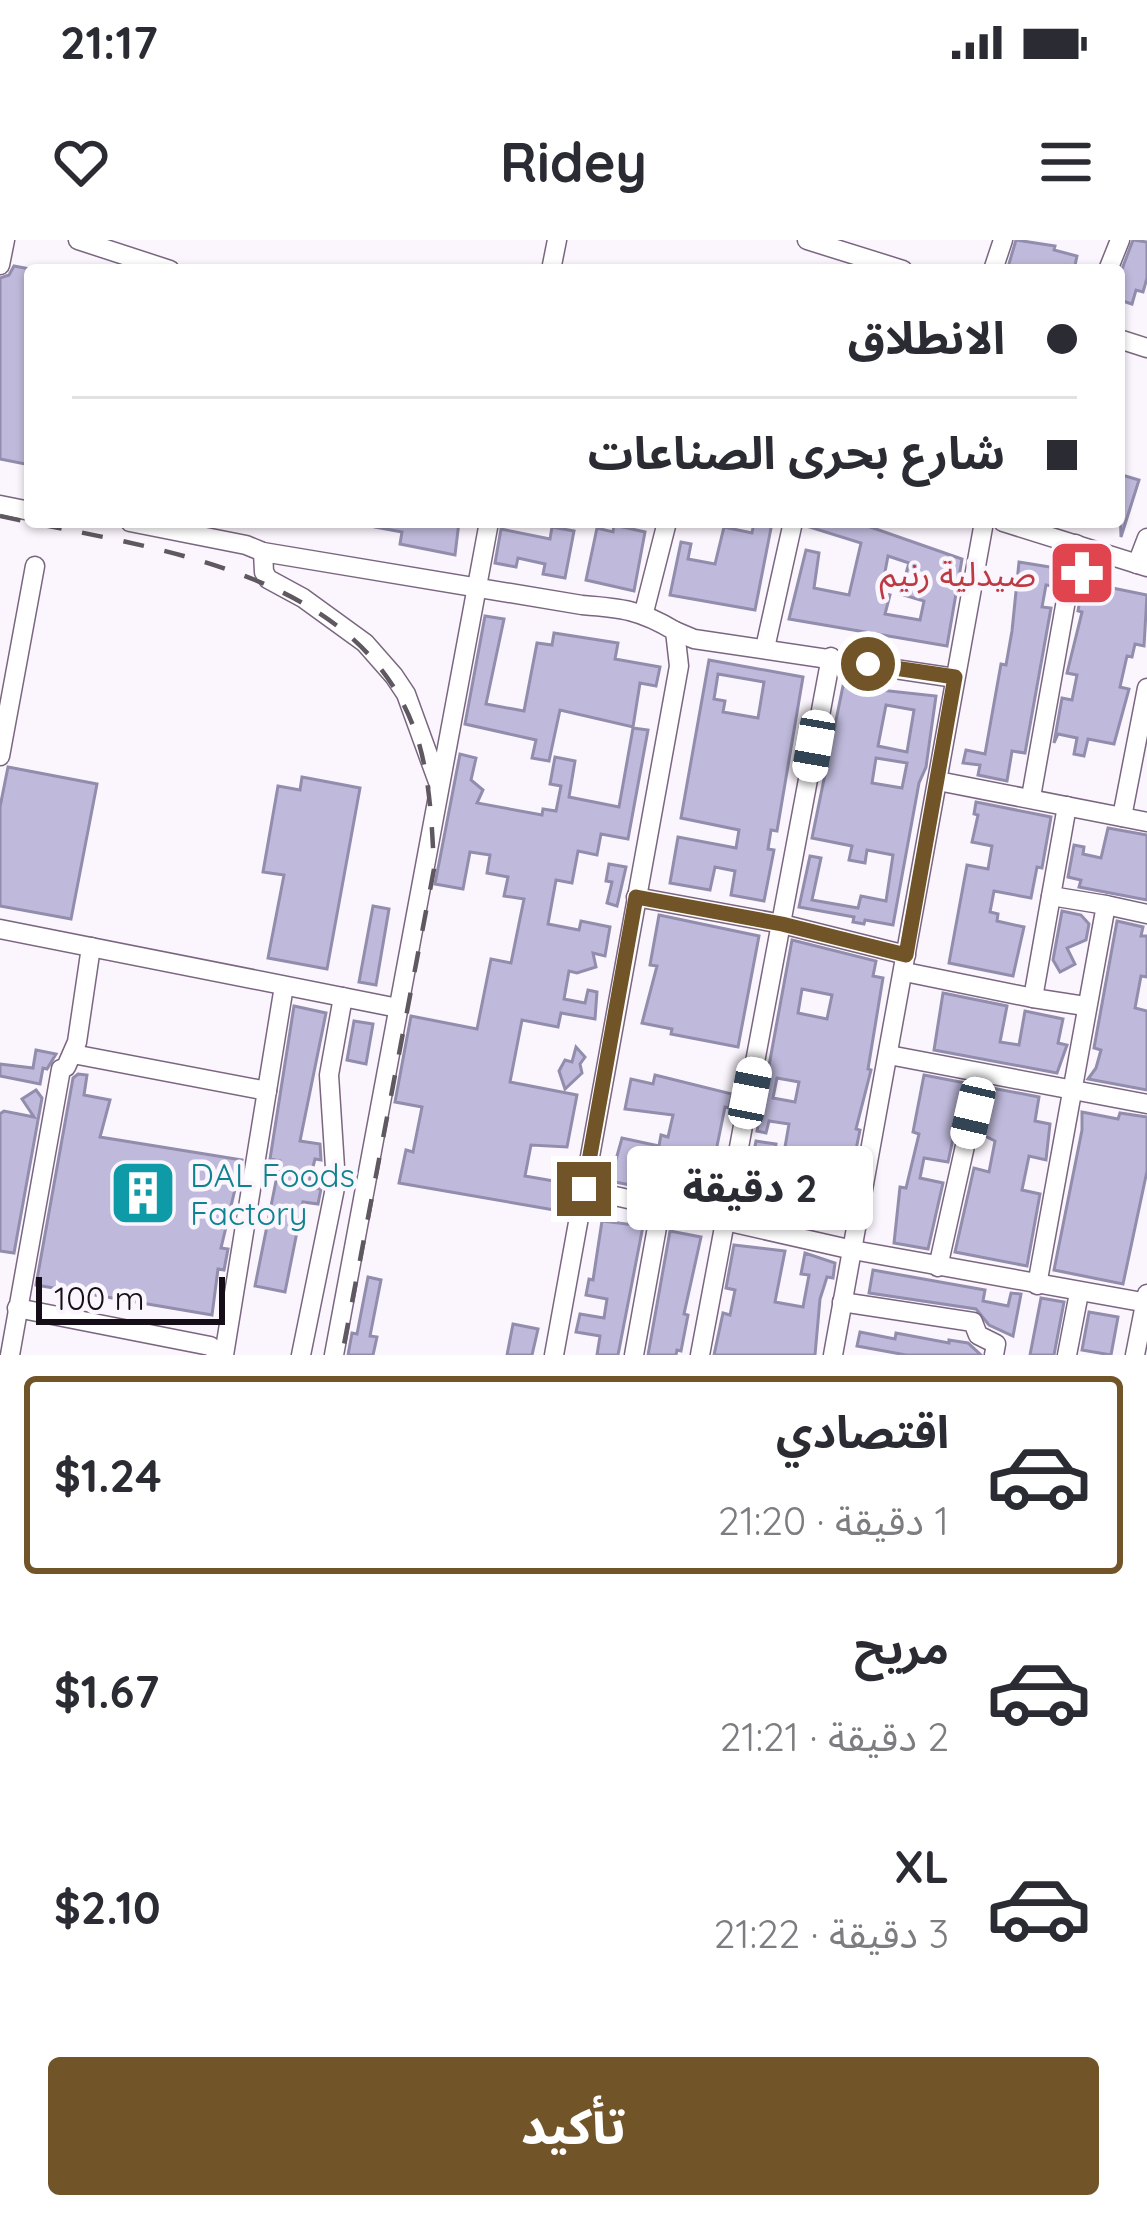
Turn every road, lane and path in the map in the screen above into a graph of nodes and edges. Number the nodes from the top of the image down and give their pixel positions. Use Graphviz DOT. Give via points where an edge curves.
graph roads {
  1 [pos="5,240"];
  2 [pos="78,240"];
  3 [pos="807,240"];
  4 [pos="833,243"];
  5 [pos="130,264"];
  6 [pos="887,264"];
  7 [pos="0,265"];
  8 [pos="158,528"];
  9 [pos="251,528"];
  10 [pos="488,528"];
  11 [pos="665,528"];
  12 [pos="792,528"];
  13 [pos="983,528"];
  14 [pos="1023,528"];
  15 [pos="1147,538"];
  16 [pos="1076,544"];
  17 [pos="255,549"];
  18 [pos="34,566"];
  19 [pos="1142,566"];
  20 [pos="478,588"];
  21 [pos="644,612"];
  22 [pos="675,631"];
  23 [pos="764,648"];
  24 [pos="831,657"];
  25 [pos="955,677"];
  26 [pos="1147,688"];
  27 [pos="0,756"];
  28 [pos="938,781"];
  29 [pos="439,787"];
  30 [pos="1031,797"];
  31 [pos="1067,806"];
  32 [pos="1122,817"];
  33 [pos="1147,822"];
  34 [pos="1051,896"];
  35 [pos="636,897"];
  36 [pos="1106,905"];
  37 [pos="1147,914"];
  38 [pos="782,924"];
  39 [pos="0,928"];
  40 [pos="92,947"];
  41 [pos="905,963"];
  42 [pos="284,986"];
  43 [pos="343,998"];
  44 [pos="1033,998"];
  45 [pos="1085,1006"];
  46 [pos="398,1008"];
  47 [pos="73,1054"];
  48 [pos="889,1055"];
  49 [pos="981,1074"];
  50 [pos="266,1091"];
  51 [pos="1071,1092"];
  52 [pos="1147,1104"];
  53 [pos="584,1189"];
  54 [pos="661,1204"];
  55 [pos="726,1220"];
  56 [pos="853,1250"];
  57 [pos="938,1267"];
  58 [pos="1037,1285"];
  59 [pos="1079,1293"];
  60 [pos="1146,1300"];
  61 [pos="842,1303"];
  62 [pos="16,1308"];
  63 [pos="839,1354"];
  64 [pos="10,1355"];
  65 [pos="223,1355"];
  66 [pos="301,1355"];
  67 [pos="334,1355"];
  68 [pos="554,1355"];
  69 [pos="634,1355"];
  70 [pos="700,1355"];
  71 [pos="994,1355"];
  72 [pos="1067,1355"];
  73 [pos="1135,1355"];
  1 -- 7 [label="street"];
  2 -- 5 [label="street"];
  3 -- 4 [label="street"];
  4 -- 6 [label="street"];
  8 -- 17 [label="street"];
  9 -- 17 [label="street"];
  10 -- 20 [label="street"];
  11 -- 21 [label="street"];
  12 -- 23 [label="street"];
  13 -- 25 [label="street"];
  14 -- 16 [label="street"];
  15 -- 19 [label="street"];
  16 -- 19 [label="street"];
  16 -- 30 [label="street"];
  17 -- 20 [label="street"];
  17 -- 29 [label="street" via="268,579 365,643 394,676"];
  18 -- 27 [label="street"];
  20 -- 21 [label="street"];
  20 -- 29 [label="street"];
  21 -- 22 [label="street"];
  22 -- 23 [label="street"];
  22 -- 35 [label="street" via="679,666"];
  23 -- 24 [label="street"];
  24 -- 25 [label="street"];
  24 -- 38 [label="street"];
  25 -- 28 [label="street"];
  26 -- 32 [label="street"];
  28 -- 30 [label="street"];
  28 -- 41 [label="street"];
  29 -- 46 [label="street"];
  30 -- 31 [label="street"];
  31 -- 32 [label="street"];
  31 -- 34 [label="street"];
  32 -- 33 [label="street"];
  34 -- 36 [label="street"];
  34 -- 44 [label="street"];
  35 -- 38 [label="street"];
  35 -- 53 [label="street"];
  36 -- 37 [label="street"];
  36 -- 45 [label="street"];
  38 -- 41 [label="street"];
  38 -- 55 [label="street"];
  39 -- 40 [label="street"];
  40 -- 42 [label="street"];
  40 -- 47 [label="street"];
  41 -- 44 [label="street"];
  41 -- 48 [label="street"];
  42 -- 43 [label="street"];
  42 -- 50 [label="street"];
  43 -- 46 [label="street"];
  43 -- 66 [label="street" via="329,1075 336,1183"];
  44 -- 45 [label="street"];
  45 -- 51 [label="street"];
  46 -- 67 [label="street"];
  47 -- 50 [label="street"];
  47 -- 62 [label="street" via="61,1069"];
  48 -- 49 [label="street"];
  48 -- 56 [label="street"];
  49 -- 51 [label="street"];
  49 -- 57 [label="street"];
  50 -- 65 [label="street"];
  51 -- 52 [label="street"];
  51 -- 58 [label="street"];
  53 -- 54 [label="street"];
  53 -- 68 [label="street"];
  54 -- 55 [label="street"];
  54 -- 69 [label="street"];
  55 -- 56 [label="street"];
  55 -- 70 [label="street"];
  56 -- 57 [label="street"];
  56 -- 61 [label="street"];
  57 -- 58 [label="street"];
  58 -- 59 [label="street"];
  59 -- 60 [label="street"];
  59 -- 72 [label="street"];
  60 -- 73 [label="street"];
  61 -- 63 [label="street"];
  61 -- 71 [label="street" via="973,1322 978,1336 996,1344"];
  62 -- 64 [label="street"];
  62 -- 65 [label="street"];
}
